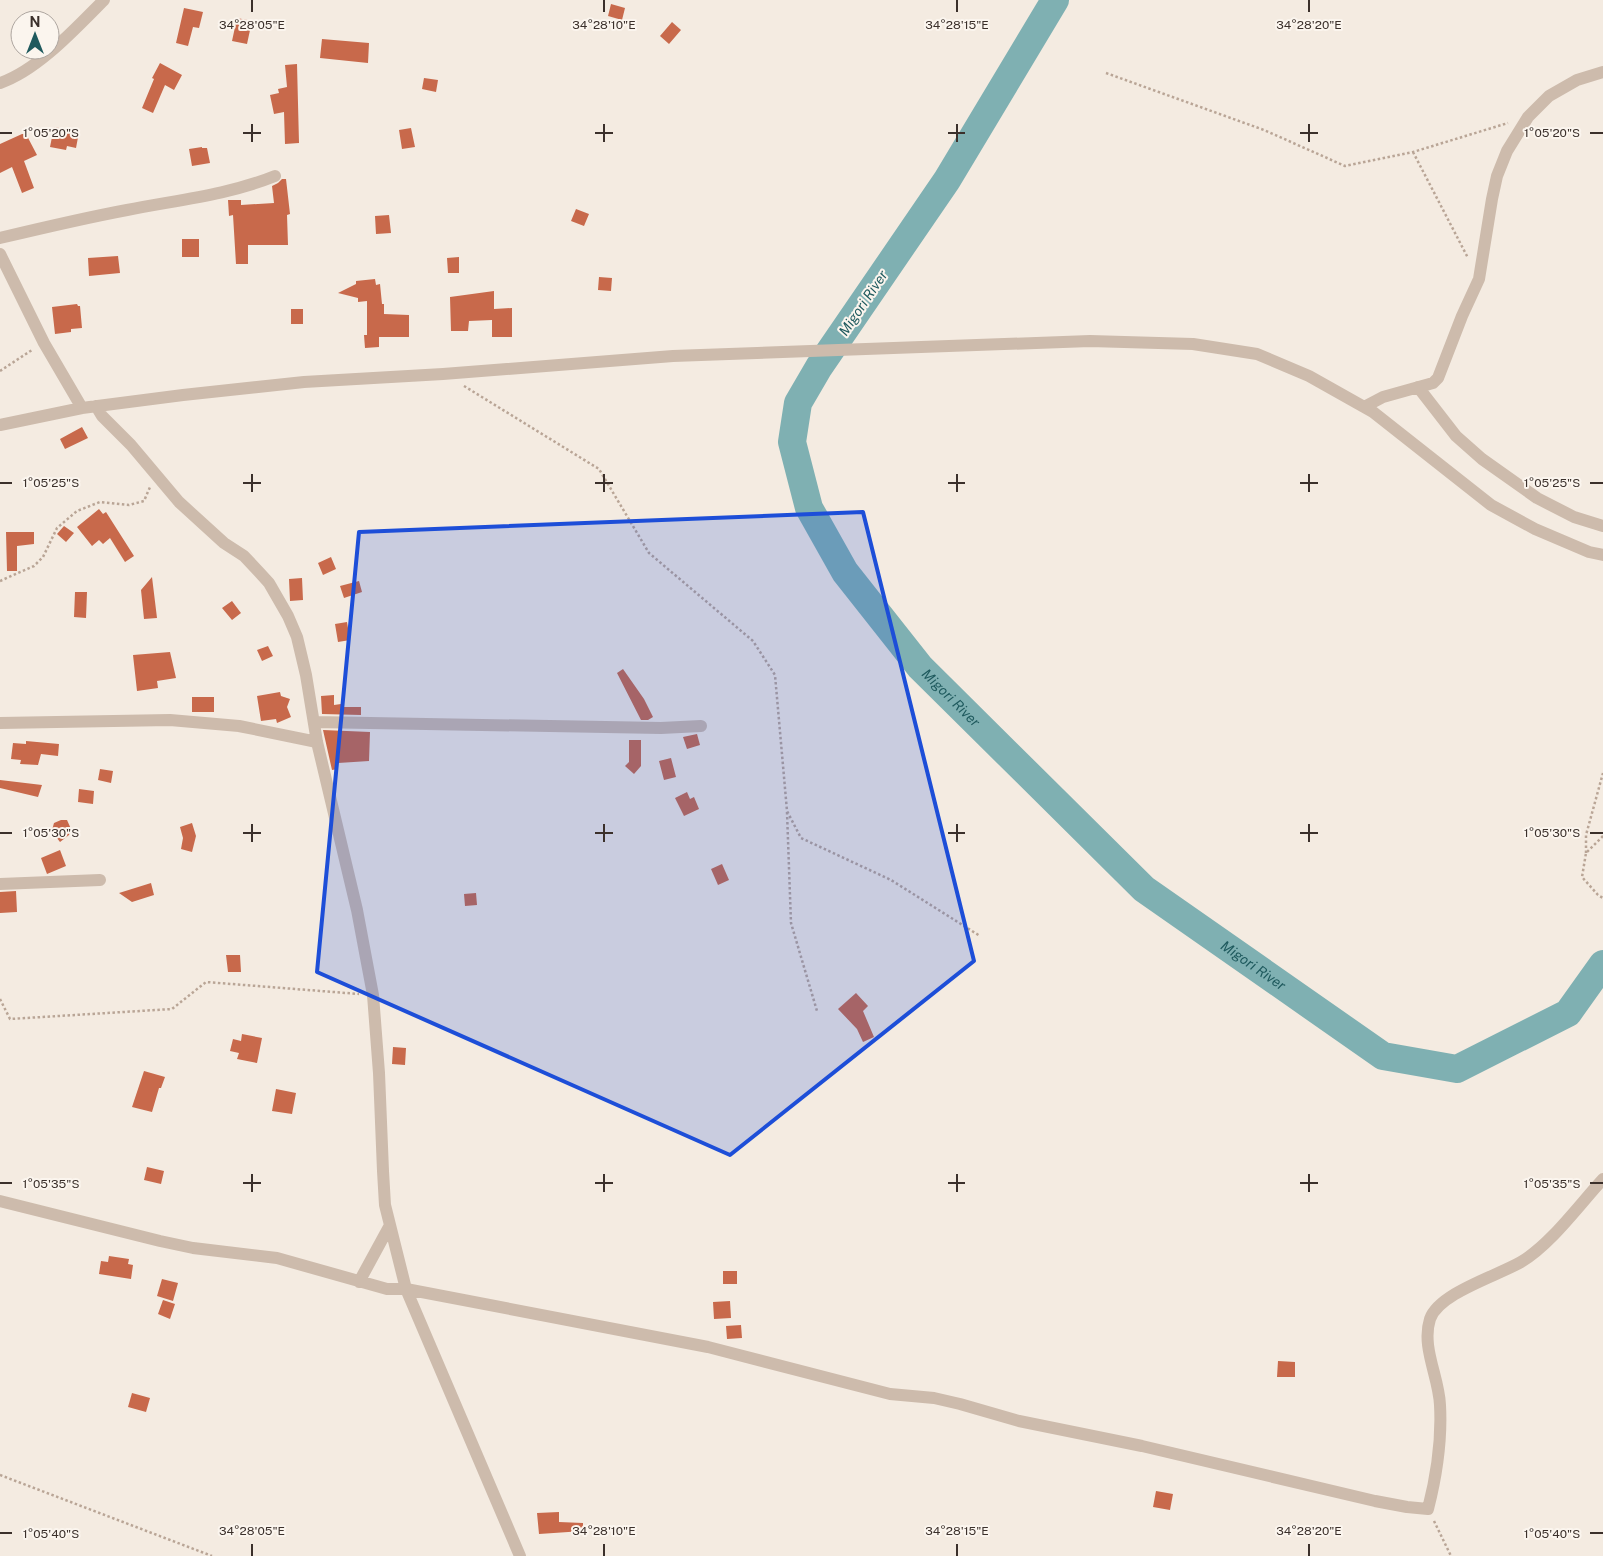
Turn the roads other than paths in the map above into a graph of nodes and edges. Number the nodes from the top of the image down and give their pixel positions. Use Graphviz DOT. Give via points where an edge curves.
graph roads {
  1 [pos="104,0"];
  2 [pos="1603,72"];
  3 [pos="0,83"];
  4 [pos="276,176"];
  5 [pos="0,238"];
  6 [pos="0,254"];
  7 [pos="1418,387"];
  8 [pos="96,406"];
  9 [pos="1364,407"];
  10 [pos="82,408"];
  11 [pos="0,425"];
  12 [pos="1603,526"];
  13 [pos="1603,555"];
  14 [pos="314,722"];
  15 [pos="0,723"];
  16 [pos="701,726"];
  17 [pos="317,742"];
  18 [pos="100,880"];
  19 [pos="0,884"];
  20 [pos="1603,1179"];
  21 [pos="0,1201"];
  22 [pos="390,1225"];
  23 [pos="359,1282"];
  24 [pos="406,1289"];
  25 [pos="520,1556"];
  1 -- 3 [label="street" via="42,59 15,78"];
  2 -- 7 [label="street" via="1577,80 1549,96 1528,116 1507,151 1497,176 1479,279 1438,378 1433,383"];
  4 -- 5 [label="street" via="217,194 125,210"];
  6 -- 10 [label="street" via="44,343"];
  7 -- 9 [label="street" via="1383,397"];
  7 -- 12 [label="street" via="1456,436 1482,459 1538,498 1574,517"];
  8 -- 9 [label="street" via="304,382 673,356 1090,341 1193,344 1257,354 1309,376"];
  8 -- 10 [label="street"];
  8 -- 14 [label="street" via="179,502 217,537 244,556 269,583 297,637"];
  9 -- 13 [label="street" via="1490,505 1535,529"];
  10 -- 11 [label="street"];
  14 -- 16 [label="street"];
  14 -- 17 [label="street"];
  15 -- 17 [label="street" via="170,720 239,726"];
  17 -- 22 [label="street" via="357,910 373,995 385,1205"];
  18 -- 19 [label="street"];
  20 -- 24 [label="street" via="1535,1253 1445,1300 1434,1310 1428,1337 1440,1405 1440,1456 1428,1509 1375,1501 1142,1446 1019,1421 934,1398 890,1394 708,1347"];
  21 -- 23 [label="street" via="193,1248 277,1258"];
  22 -- 23 [label="street"];
  22 -- 24 [label="street"];
  23 -- 24 [label="street" via="387,1289"];
  24 -- 25 [label="street"];
}
